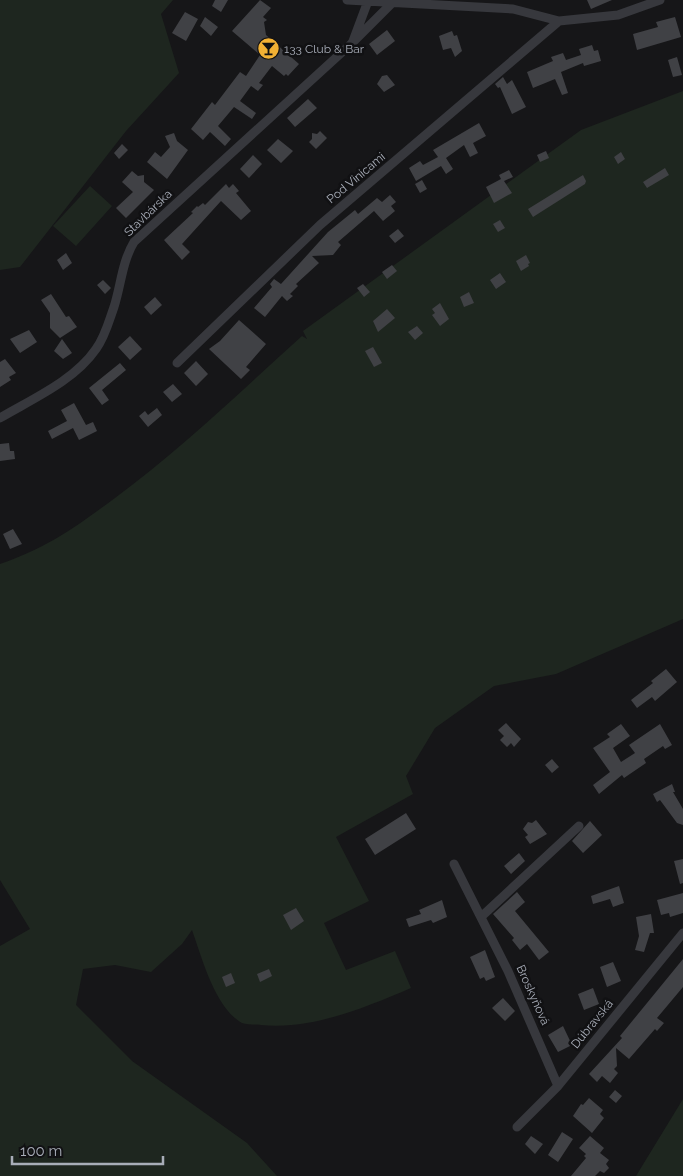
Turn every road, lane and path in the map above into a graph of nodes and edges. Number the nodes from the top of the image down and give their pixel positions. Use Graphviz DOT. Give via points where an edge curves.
graph roads {
  1 [pos="347,0"];
  2 [pos="660,0"];
  3 [pos="368,1"];
  4 [pos="392,2"];
  5 [pos="454,2"];
  6 [pos="514,4"];
  7 [pos="559,21"];
  8 [pos="351,44"];
  9 [pos="177,363"];
  10 [pos="0,418"];
  11 [pos="579,826"];
  12 [pos="454,864"];
  13 [pos="481,917"];
  14 [pos="683,933"];
  15 [pos="558,1086"];
  16 [pos="517,1127"];
  1 -- 3 [label="street"];
  2 -- 7 [label="street" via="618,15"];
  3 -- 4 [label="street"];
  3 -- 8 [label="street, Stavbárska"];
  4 -- 5 [label="street"];
  4 -- 8 [label="street, Stavbárska"];
  5 -- 6 [label="street"];
  6 -- 7 [label="street"];
  7 -- 9 [label="street, Pod Vinicami" via="320,225"];
  8 -- 10 [label="street, Stavbárska" via="134,242 126,255 108,326 96,350 55,386"];
  11 -- 13 [label="street"];
  12 -- 13 [label="street, Broskyňová"];
  13 -- 15 [label="street, Broskyňová"];
  14 -- 15 [label="street, Dúbravská"];
  15 -- 16 [label="street, Dúbravská"];
}
